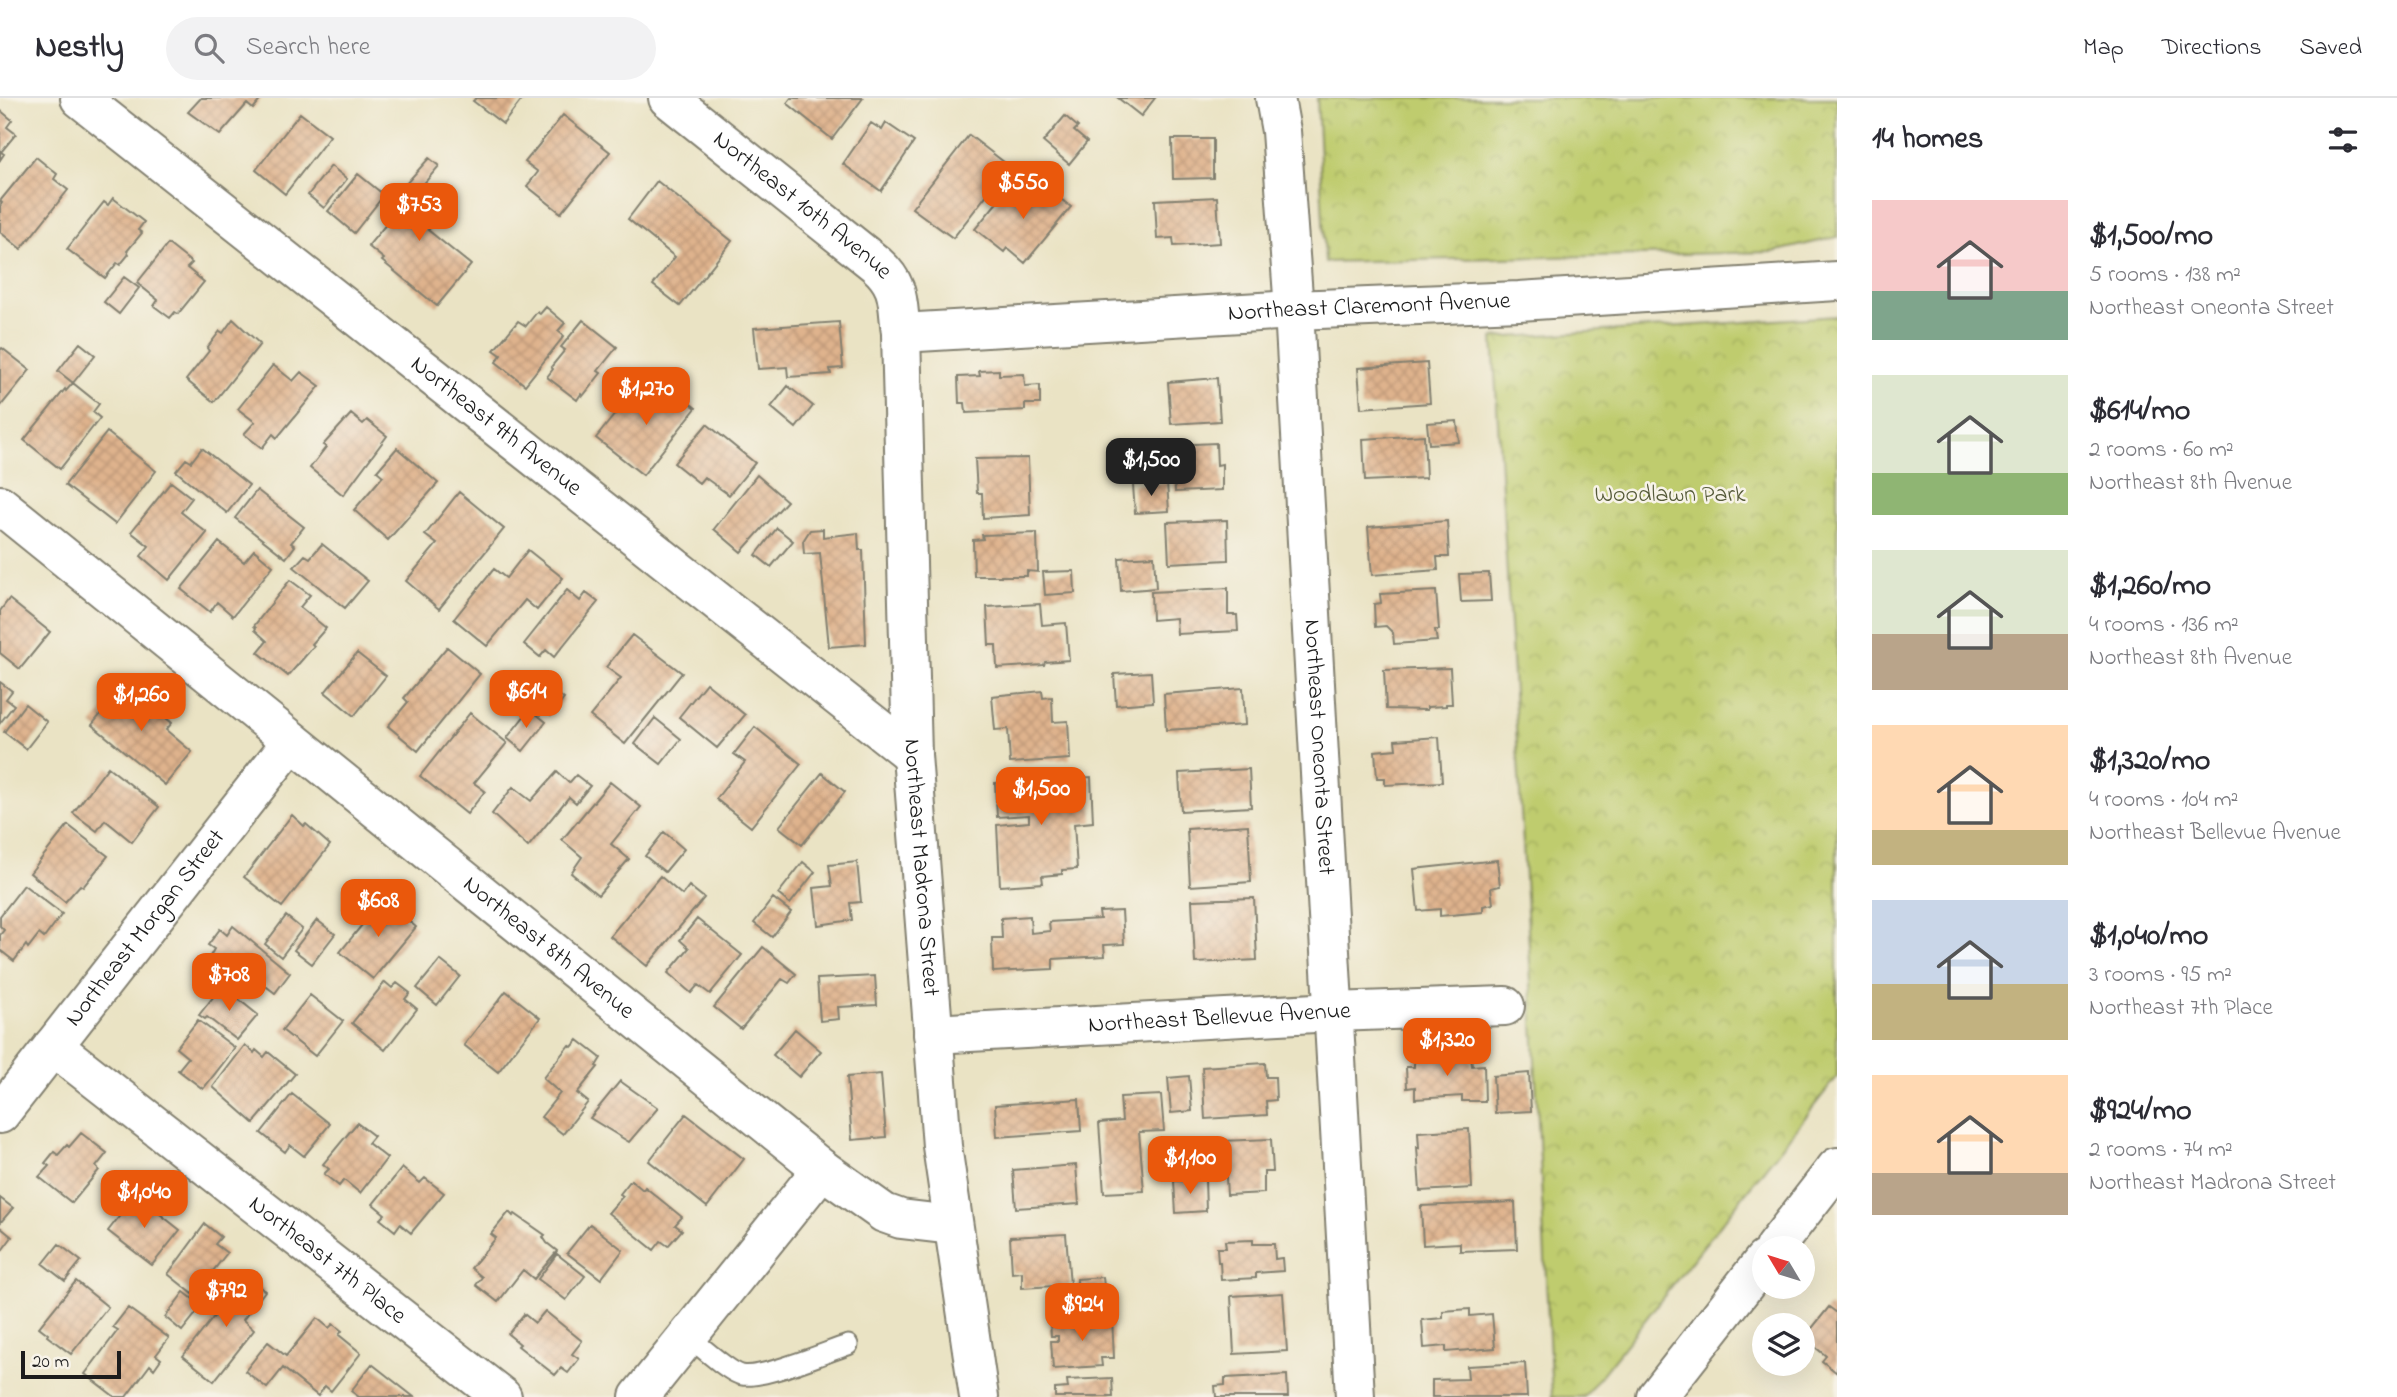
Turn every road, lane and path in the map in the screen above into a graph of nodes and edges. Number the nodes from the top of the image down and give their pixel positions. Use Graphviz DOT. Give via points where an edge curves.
graph roads {
  1 [pos="80,98"];
  2 [pos="668,98"];
  3 [pos="1275,98"];
  4 [pos="1833,281"];
  5 [pos="1294,310"];
  6 [pos="901,333"];
  7 [pos="0,505"];
  8 [pos="292,741"];
  9 [pos="912,755"];
  10 [pos="1505,1006"];
  11 [pos="1333,1012"];
  12 [pos="933,1034"];
  13 [pos="53,1046"];
  14 [pos="0,1114"];
  15 [pos="1837,1167"];
  16 [pos="822,1169"];
  17 [pos="952,1225"];
  18 [pos="1783,1236"];
  19 [pos="1752,1275"];
  20 [pos="688,1336"];
  21 [pos="848,1345"];
  22 [pos="502,1397"];
  23 [pos="639,1397"];
  24 [pos="979,1397"];
  25 [pos="1355,1397"];
  26 [pos="1657,1397"];
  1 -- 9 [label="street, Northeast 9th Avenue"];
  2 -- 6 [label="street, Northeast 10th Avenue" via="890,276"];
  3 -- 5 [label="street, Northeast Oneonta Street"];
  4 -- 5 [label="street, Northeast Claremont Avenue"];
  5 -- 6 [label="street, Northeast Claremont Avenue"];
  5 -- 11 [label="street, Northeast Oneonta Street"];
  6 -- 9 [label="street, Northeast Madrona Street"];
  7 -- 8 [label="street, Northeast 8th Avenue"];
  8 -- 13 [label="street, Northeast Morgan Street"];
  8 -- 16 [label="street, Northeast 8th Avenue"];
  9 -- 12 [label="street, Northeast Madrona Street"];
  10 -- 11 [label="street, Northeast Bellevue Avenue"];
  11 -- 12 [label="street, Northeast Bellevue Avenue"];
  11 -- 25 [label="street, Northeast Oneonta Street"];
  12 -- 17 [label="street, Northeast Madrona Street"];
  13 -- 14 [label="street, Northeast Morgan Street"];
  13 -- 22 [label="street, Northeast 7th Place"];
  15 -- 18 [label="street"];
  16 -- 17 [label="street, Northeast 8th Avenue" via="884,1213"];
  16 -- 20 [label="street"];
  17 -- 24 [label="street, Northeast Madrona Street"];
  19 -- 26 [label="street"];
  20 -- 21 [label="lane" via="741,1375 765,1372"];
  20 -- 23 [label="street"];
}
